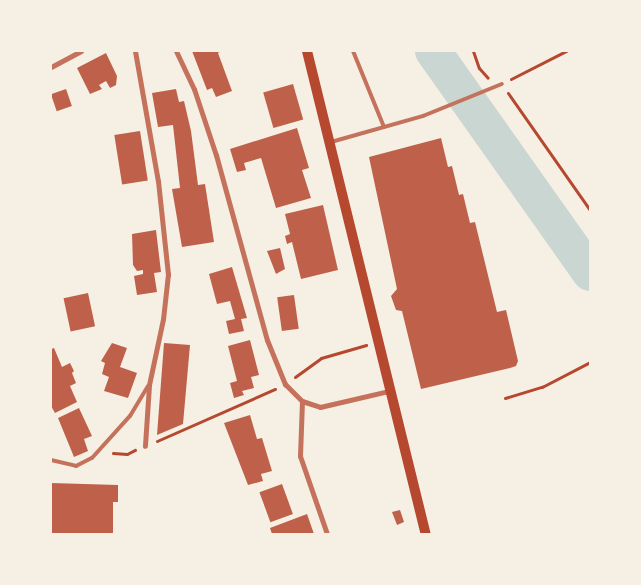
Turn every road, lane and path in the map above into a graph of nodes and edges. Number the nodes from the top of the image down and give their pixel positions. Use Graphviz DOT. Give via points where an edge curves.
graph roads {
  1 [pos="81,51"];
  2 [pos="135,51"];
  3 [pos="176,51"];
  4 [pos="307,51"];
  5 [pos="353,51"];
  6 [pos="473,51"];
  7 [pos="566,51"];
  8 [pos="51,67"];
  9 [pos="502,84"];
  10 [pos="495,86"];
  11 [pos="384,127"];
  12 [pos="329,143"];
  13 [pos="590,210"];
  14 [pos="378,342"];
  15 [pos="590,362"];
  16 [pos="149,384"];
  17 [pos="285,384"];
  18 [pos="389,391"];
  19 [pos="505,398"];
  20 [pos="302,401"];
  21 [pos="157,441"];
  22 [pos="105,446"];
  23 [pos="145,446"];
  24 [pos="135,451"];
  25 [pos="51,460"];
  26 [pos="327,534"];
  27 [pos="426,534"];
  1 -- 8 [label="street"];
  2 -- 16 [label="street" via="168,254 163,319"];
  3 -- 17 [label="street" via="194,89 210,136 267,340"];
  4 -- 12 [label="main road"];
  5 -- 11 [label="lane"];
  6 -- 10 [label="path" via="478,68"];
  7 -- 9 [label="path"];
  9 -- 10 [label="lane"];
  9 -- 13 [label="path"];
  10 -- 11 [label="lane"];
  11 -- 12 [label="lane"];
  12 -- 14 [label="main road"];
  14 -- 17 [label="path" via="321,358"];
  14 -- 18 [label="main road"];
  15 -- 19 [label="path" via="542,386"];
  16 -- 22 [label="lane" via="130,416"];
  16 -- 23 [label="street"];
  17 -- 20 [label="street"];
  17 -- 21 [label="path"];
  18 -- 20 [label="street" via="334,406 320,407"];
  18 -- 27 [label="main road"];
  20 -- 26 [label="street" via="300,456"];
  22 -- 24 [label="path" via="121,455"];
  22 -- 25 [label="lane" via="76,466"];
}
